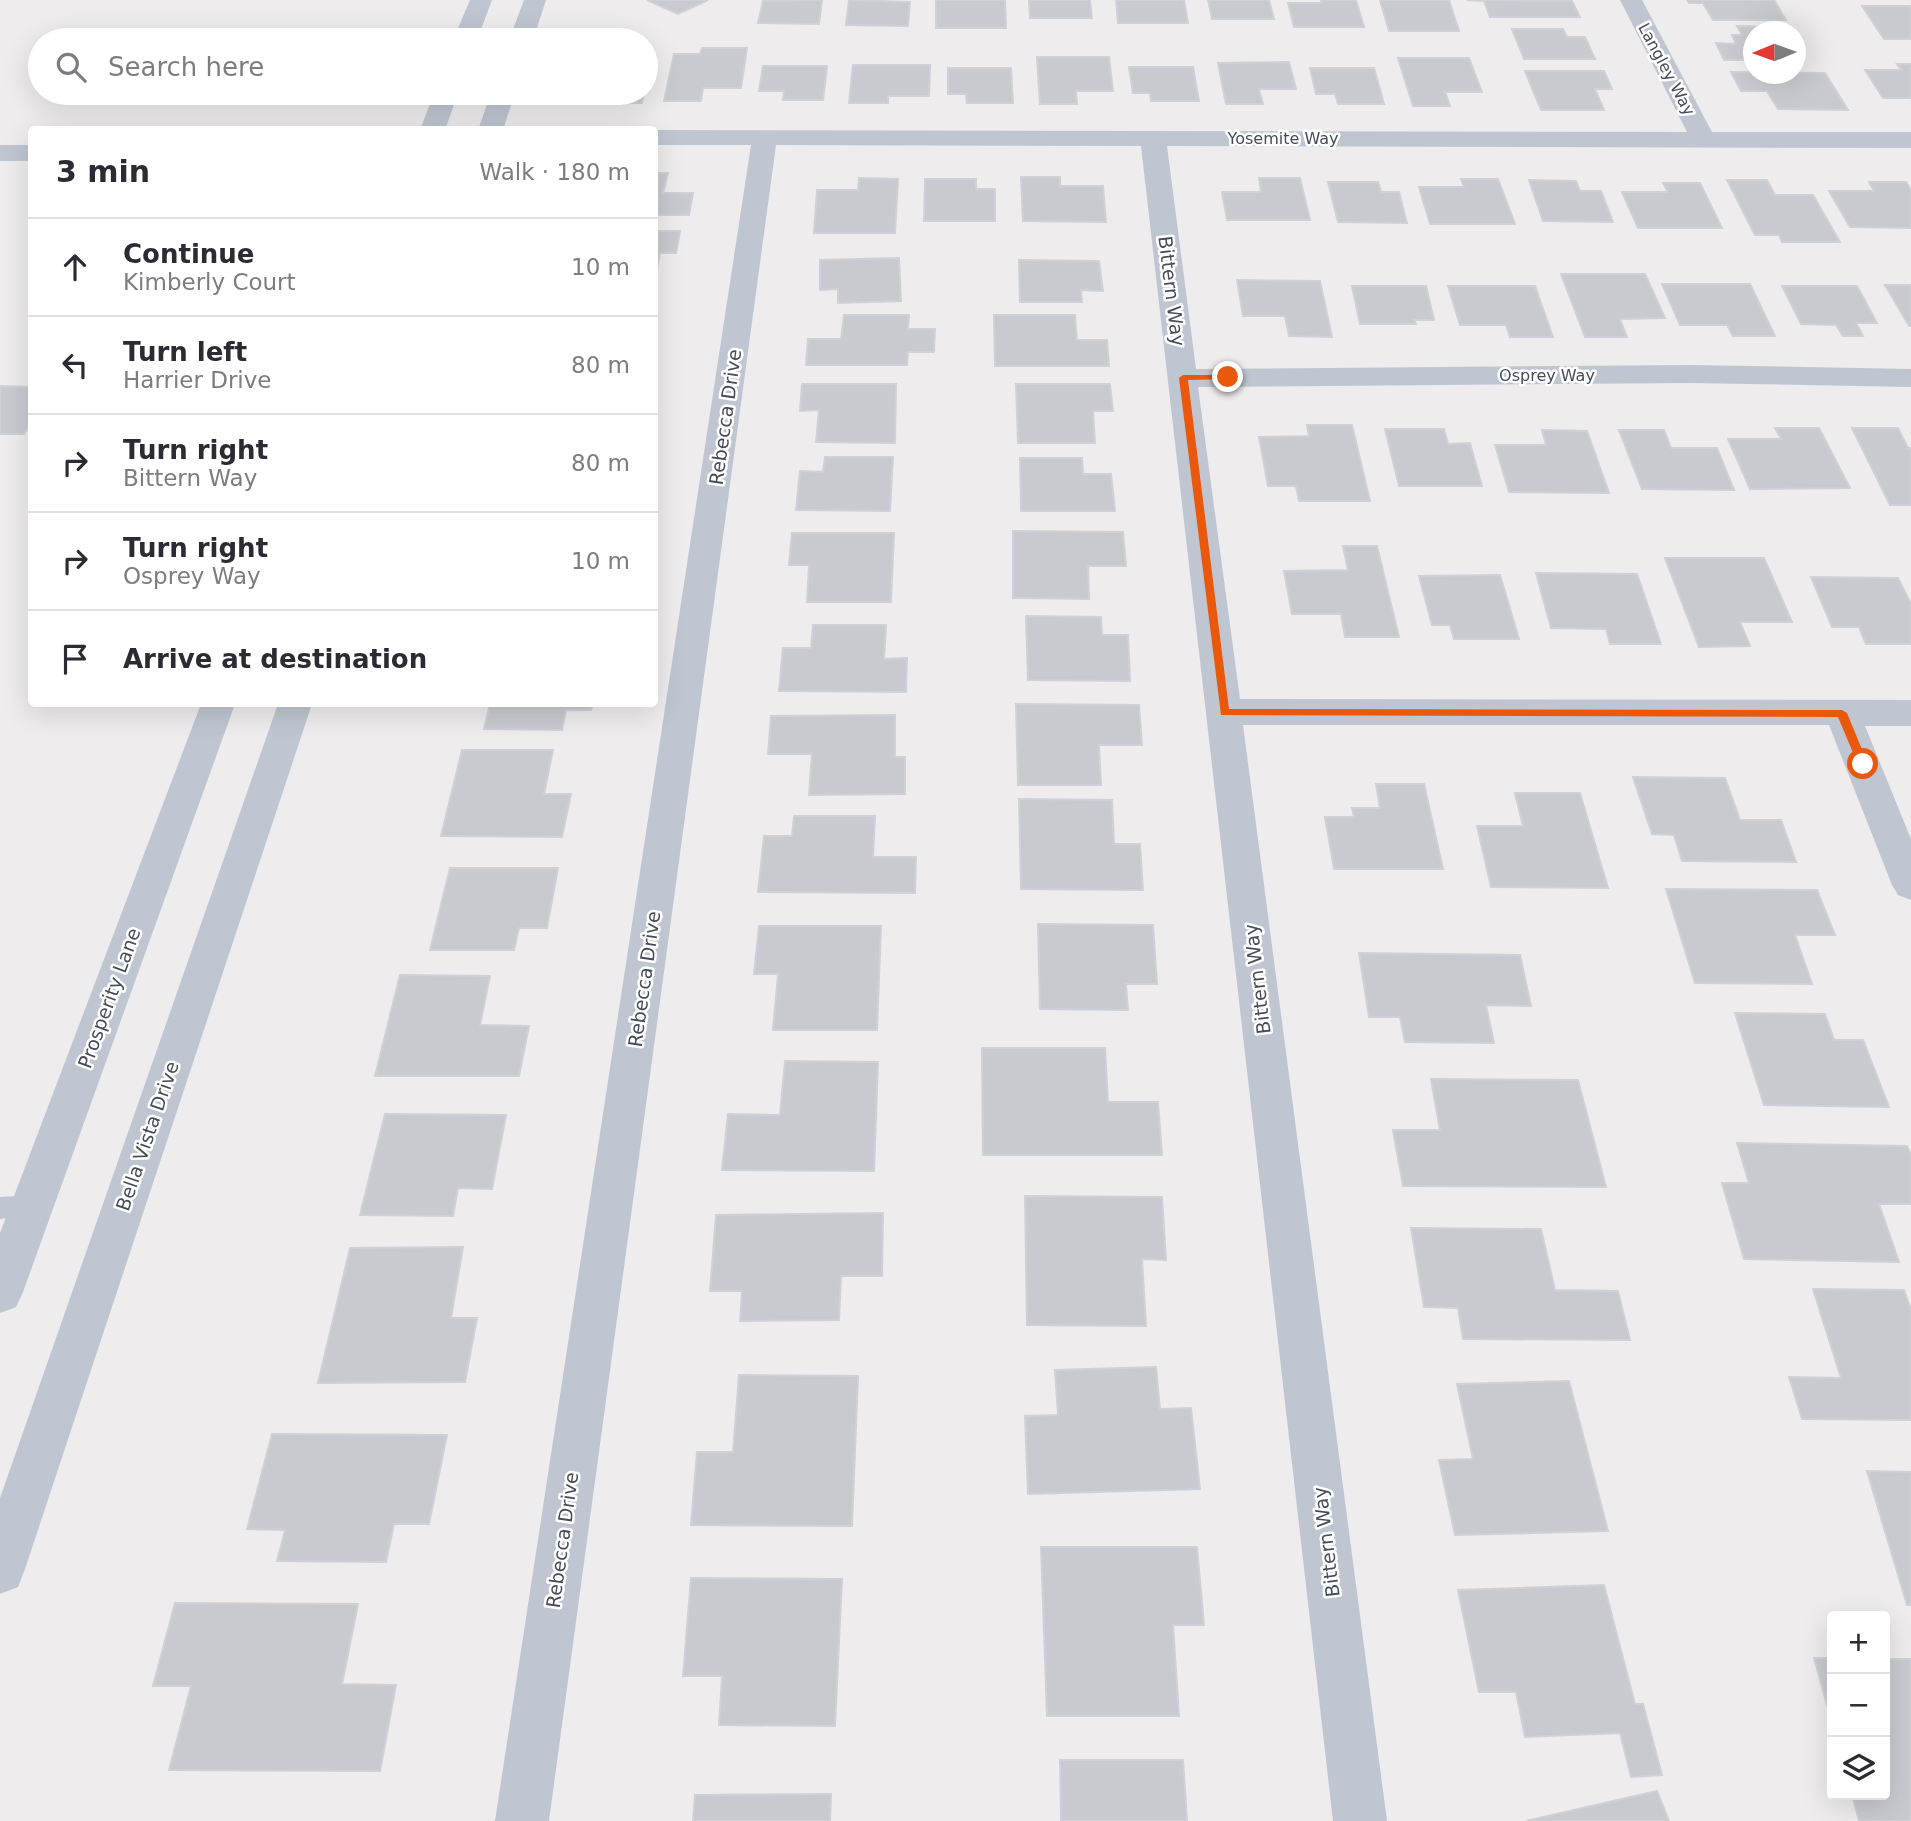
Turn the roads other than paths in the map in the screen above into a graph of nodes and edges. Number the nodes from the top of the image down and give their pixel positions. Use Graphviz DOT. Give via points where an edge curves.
graph roads {
  1 [pos="481,0"];
  2 [pos="536,0"];
  3 [pos="1631,0"];
  4 [pos="470,28"];
  5 [pos="526,28"];
  6 [pos="441,105"];
  7 [pos="499,105"];
  8 [pos="434,126"];
  9 [pos="491,126"];
  10 [pos="765,136"];
  11 [pos="658,137"];
  12 [pos="1153,137"];
  13 [pos="1703,138"];
  14 [pos="1911,140"];
  15 [pos="0,153"];
  16 [pos="28,153"];
  17 [pos="1183,378"];
  18 [pos="1911,378"];
  19 [pos="217,707"];
  20 [pos="294,707"];
  21 [pos="1224,712"];
  22 [pos="1842,713"];
  23 [pos="1911,713"];
  24 [pos="1911,884"];
  25 [pos="16,1207"];
  26 [pos="0,1292"];
  27 [pos="0,1569"];
  28 [pos="522,1821"];
  29 [pos="1360,1821"];
  1 -- 4 [label="street"];
  2 -- 5 [label="street"];
  3 -- 13 [label="street, Langley Way"];
  6 -- 8 [label="street"];
  7 -- 9 [label="street"];
  10 -- 11 [label="street, Yosemite Way"];
  10 -- 12 [label="street, Yosemite Way"];
  10 -- 28 [label="street, Rebecca Drive"];
  12 -- 13 [label="street, Yosemite Way"];
  12 -- 17 [label="street, Bittern Way"];
  13 -- 14 [label="street, Yosemite Way"];
  15 -- 16 [label="street"];
  17 -- 18 [label="street, Osprey Way" via="1691,374"];
  17 -- 21 [label="street, Bittern Way"];
  19 -- 25 [label="street, Prosperity Lane"];
  20 -- 27 [label="street, Bella Vista Drive"];
  21 -- 22 [label="street"];
  21 -- 29 [label="street, Bittern Way"];
  22 -- 23 [label="street"];
  22 -- 24 [label="street"];
  25 -- 26 [label="street, Prosperity Lane"];
}
